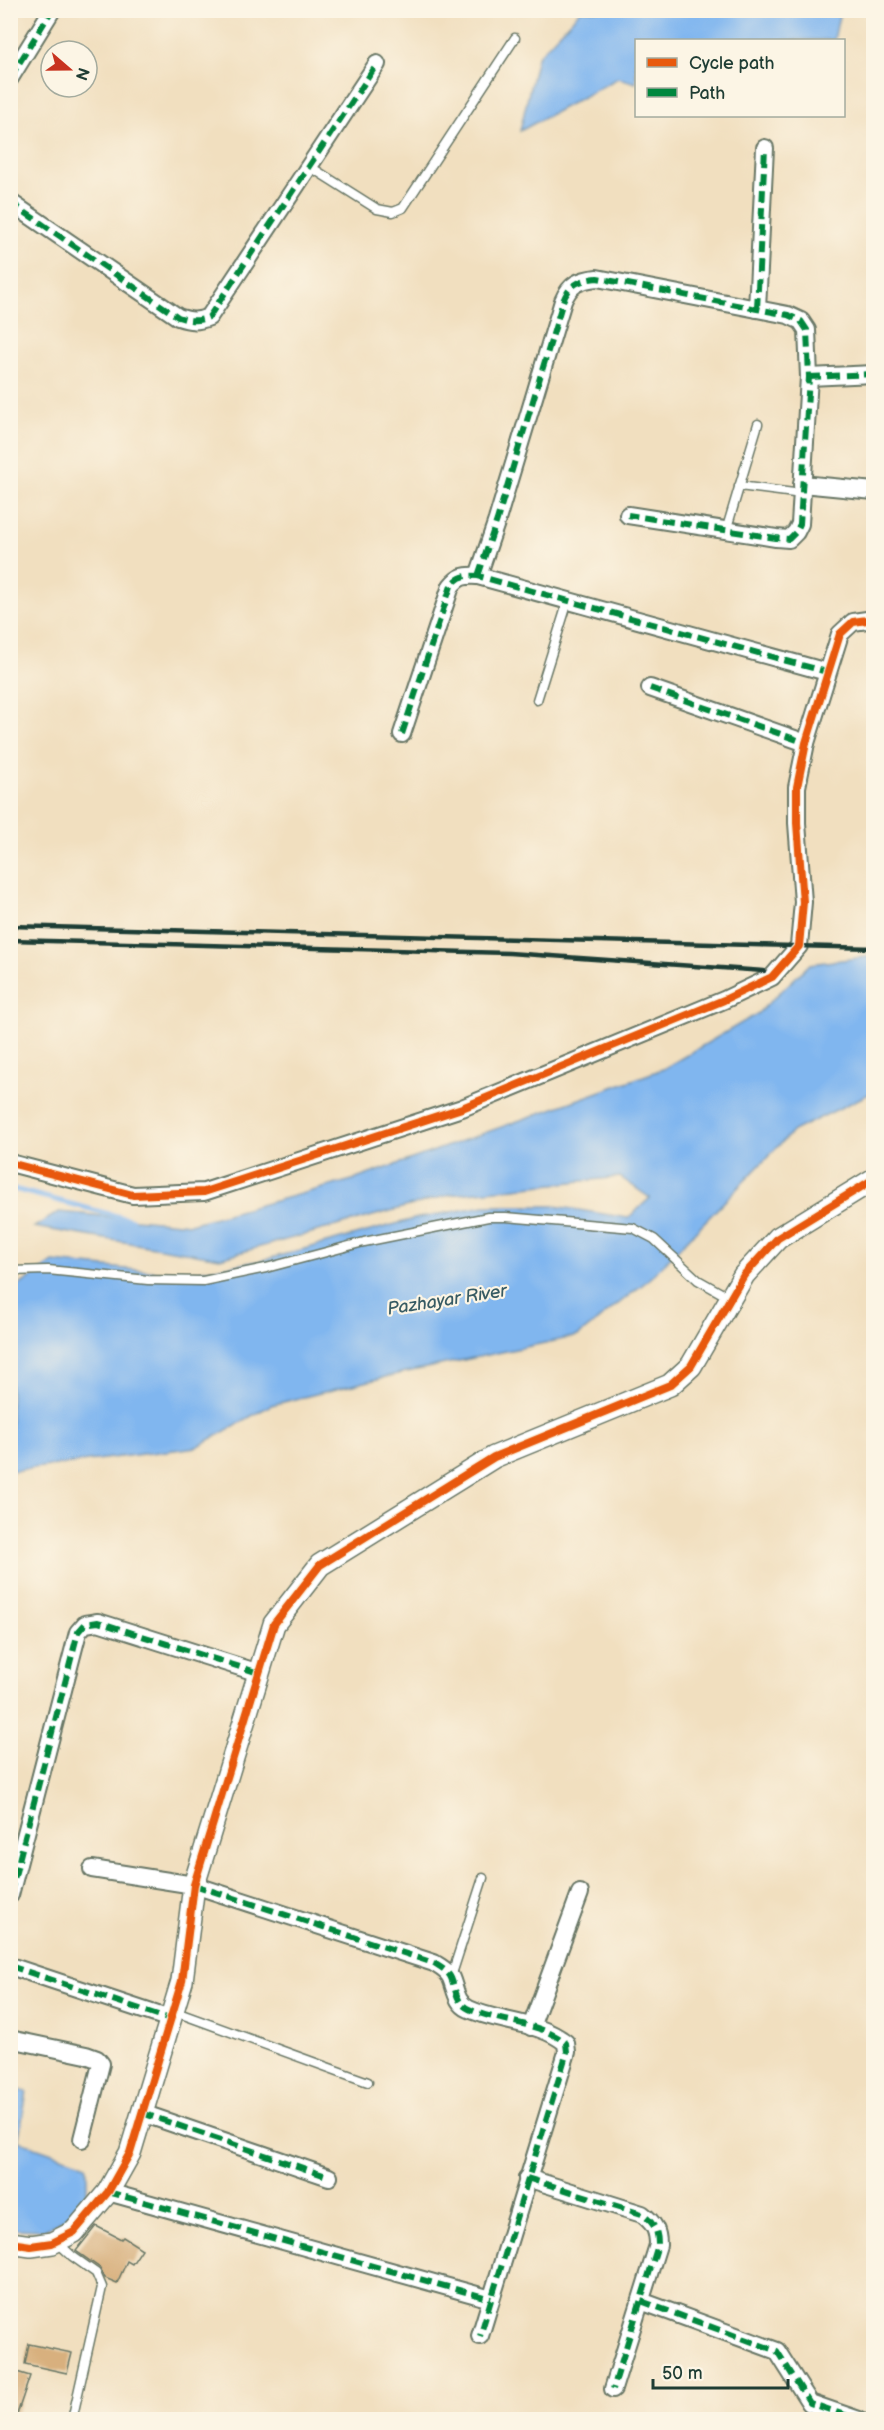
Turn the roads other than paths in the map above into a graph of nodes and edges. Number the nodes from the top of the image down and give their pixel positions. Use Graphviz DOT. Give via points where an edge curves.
graph roads {
  1 [pos="52,10"];
  2 [pos="515,38"];
  3 [pos="376,64"];
  4 [pos="10,78"];
  5 [pos="765,148"];
  6 [pos="309,166"];
  7 [pos="10,202"];
  8 [pos="757,309"];
  9 [pos="873,374"];
  10 [pos="809,377"];
  11 [pos="758,424"];
  12 [pos="739,486"];
  13 [pos="802,489"];
  14 [pos="873,491"];
  15 [pos="628,515"];
  16 [pos="726,531"];
  17 [pos="477,576"];
  18 [pos="568,601"];
  19 [pos="873,619"];
  20 [pos="827,672"];
  21 [pos="650,688"];
  22 [pos="537,700"];
  23 [pos="402,734"];
  24 [pos="806,742"];
  25 [pos="10,1163"];
  26 [pos="873,1179"];
  27 [pos="10,1271"];
  28 [pos="730,1298"];
  29 [pos="259,1672"];
  30 [pos="92,1869"];
  31 [pos="483,1878"];
  32 [pos="194,1885"];
  33 [pos="580,1893"];
  34 [pos="10,1895"];
  35 [pos="10,1966"];
  36 [pos="451,1977"];
  37 [pos="172,2015"];
  38 [pos="531,2027"];
  39 [pos="10,2039"];
  40 [pos="368,2082"];
  41 [pos="142,2113"];
  42 [pos="82,2139"];
  43 [pos="329,2177"];
  44 [pos="527,2178"];
  45 [pos="108,2192"];
  46 [pos="56,2241"];
  47 [pos="10,2243"];
  48 [pos="491,2300"];
  49 [pos="641,2301"];
  50 [pos="480,2336"];
  51 [pos="613,2389"];
  52 [pos="72,2420"];
  53 [pos="859,2420"];
  1 -- 4 [label="street"];
  2 -- 6 [label="lane" via="403,208 393,212 377,209"];
  3 -- 6 [label="street"];
  5 -- 8 [label="street"];
  6 -- 7 [label="street" via="210,317 200,321 178,317"];
  8 -- 10 [label="street" via="801,321 807,330"];
  8 -- 17 [label="street" via="597,278 579,280 567,291"];
  9 -- 10 [label="street"];
  10 -- 13 [label="street"];
  11 -- 12 [label="lane"];
  12 -- 13 [label="lane"];
  12 -- 16 [label="lane"];
  13 -- 14 [label="street"];
  13 -- 16 [label="street" via="800,524 789,539"];
  15 -- 16 [label="street"];
  17 -- 18 [label="street"];
  17 -- 23 [label="street" via="457,578 451,586"];
  18 -- 20 [label="street"];
  18 -- 22 [label="lane"];
  19 -- 20 [label="street" via="854,622 840,634"];
  20 -- 24 [label="street"];
  21 -- 24 [label="street"];
  24 -- 25 [label="street" via="797,787 803,902 799,946 772,976 724,1000 462,1108 204,1192 133,1195"];
  26 -- 28 [label="street" via="777,1238 744,1275"];
  27 -- 28 [label="lane" via="203,1281 364,1242 488,1217 506,1217 633,1227 654,1239 698,1280"];
  28 -- 29 [label="street" via="691,1366 670,1385 494,1457 320,1565 274,1624"];
  29 -- 32 [label="street"];
  29 -- 34 [label="street" via="98,1622 85,1624 78,1632"];
  30 -- 32 [label="street"];
  31 -- 36 [label="lane"];
  32 -- 36 [label="street" via="434,1963"];
  32 -- 37 [label="street" via="182,1981"];
  33 -- 38 [label="street"];
  35 -- 37 [label="street"];
  36 -- 38 [label="street" via="456,1995 468,2008"];
  37 -- 40 [label="lane"];
  37 -- 41 [label="street"];
  38 -- 44 [label="street" via="558,2037 566,2043 567,2052"];
  39 -- 42 [label="street" via="86,2055 101,2064"];
  41 -- 43 [label="street"];
  41 -- 45 [label="street" via="130,2153"];
  44 -- 48 [label="street"];
  44 -- 49 [label="street" via="642,2214 652,2222 658,2245"];
  45 -- 46 [label="street" via="74,2232"];
  45 -- 48 [label="street"];
  46 -- 47 [label="street" via="31,2246"];
  46 -- 52 [label="lane" via="96,2273 102,2288"];
  48 -- 50 [label="street"];
  49 -- 51 [label="street"];
  49 -- 53 [label="street" via="777,2351 810,2403"];
}
